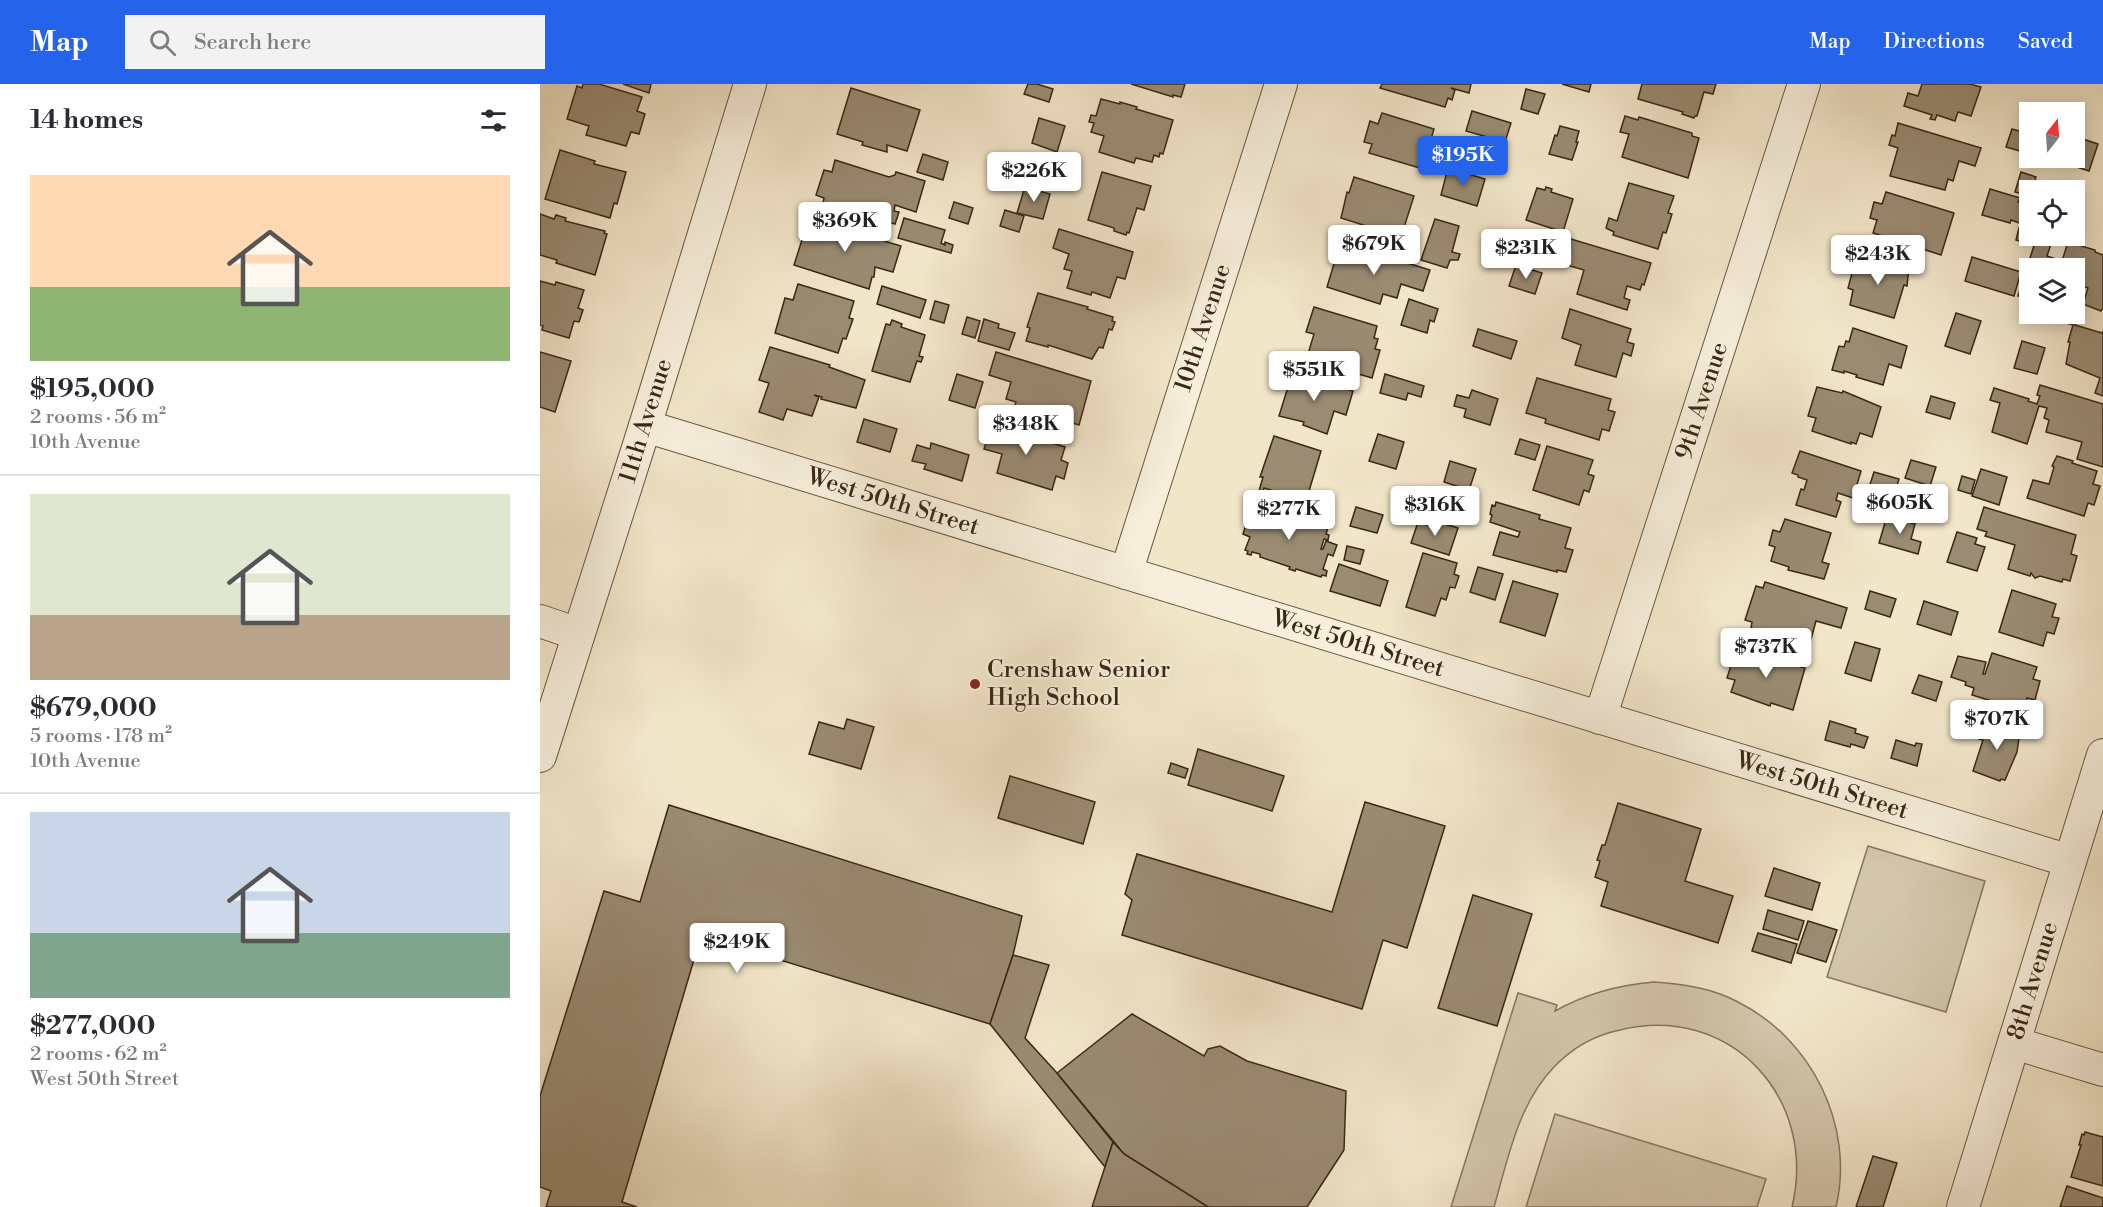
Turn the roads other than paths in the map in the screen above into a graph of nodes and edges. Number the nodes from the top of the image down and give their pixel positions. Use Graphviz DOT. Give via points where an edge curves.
graph roads {
  1 [pos="750,84"];
  2 [pos="1281,84"];
  3 [pos="1804,84"];
  4 [pos="645,426"];
  5 [pos="1126,573"];
  6 [pos="540,621"];
  7 [pos="578,634"];
  8 [pos="1600,718"];
  9 [pos="2103,754"];
  10 [pos="540,756"];
  11 [pos="2070,861"];
  12 [pos="2014,1043"];
  13 [pos="2103,1070"];
  14 [pos="1963,1207"];
  1 -- 4 [label="street, 11th Avenue"];
  2 -- 5 [label="street, 10th Avenue"];
  3 -- 8 [label="street, 9th Avenue"];
  4 -- 5 [label="street, West 50th Street"];
  4 -- 7 [label="street, 11th Avenue"];
  5 -- 8 [label="street, West 50th Street"];
  6 -- 7 [label="street"];
  7 -- 10 [label="street, 11th Avenue"];
  8 -- 11 [label="street, West 50th Street"];
  9 -- 11 [label="street, 8th Avenue"];
  11 -- 12 [label="street, 8th Avenue"];
  12 -- 13 [label="street"];
  12 -- 14 [label="street, 8th Avenue"];
}
